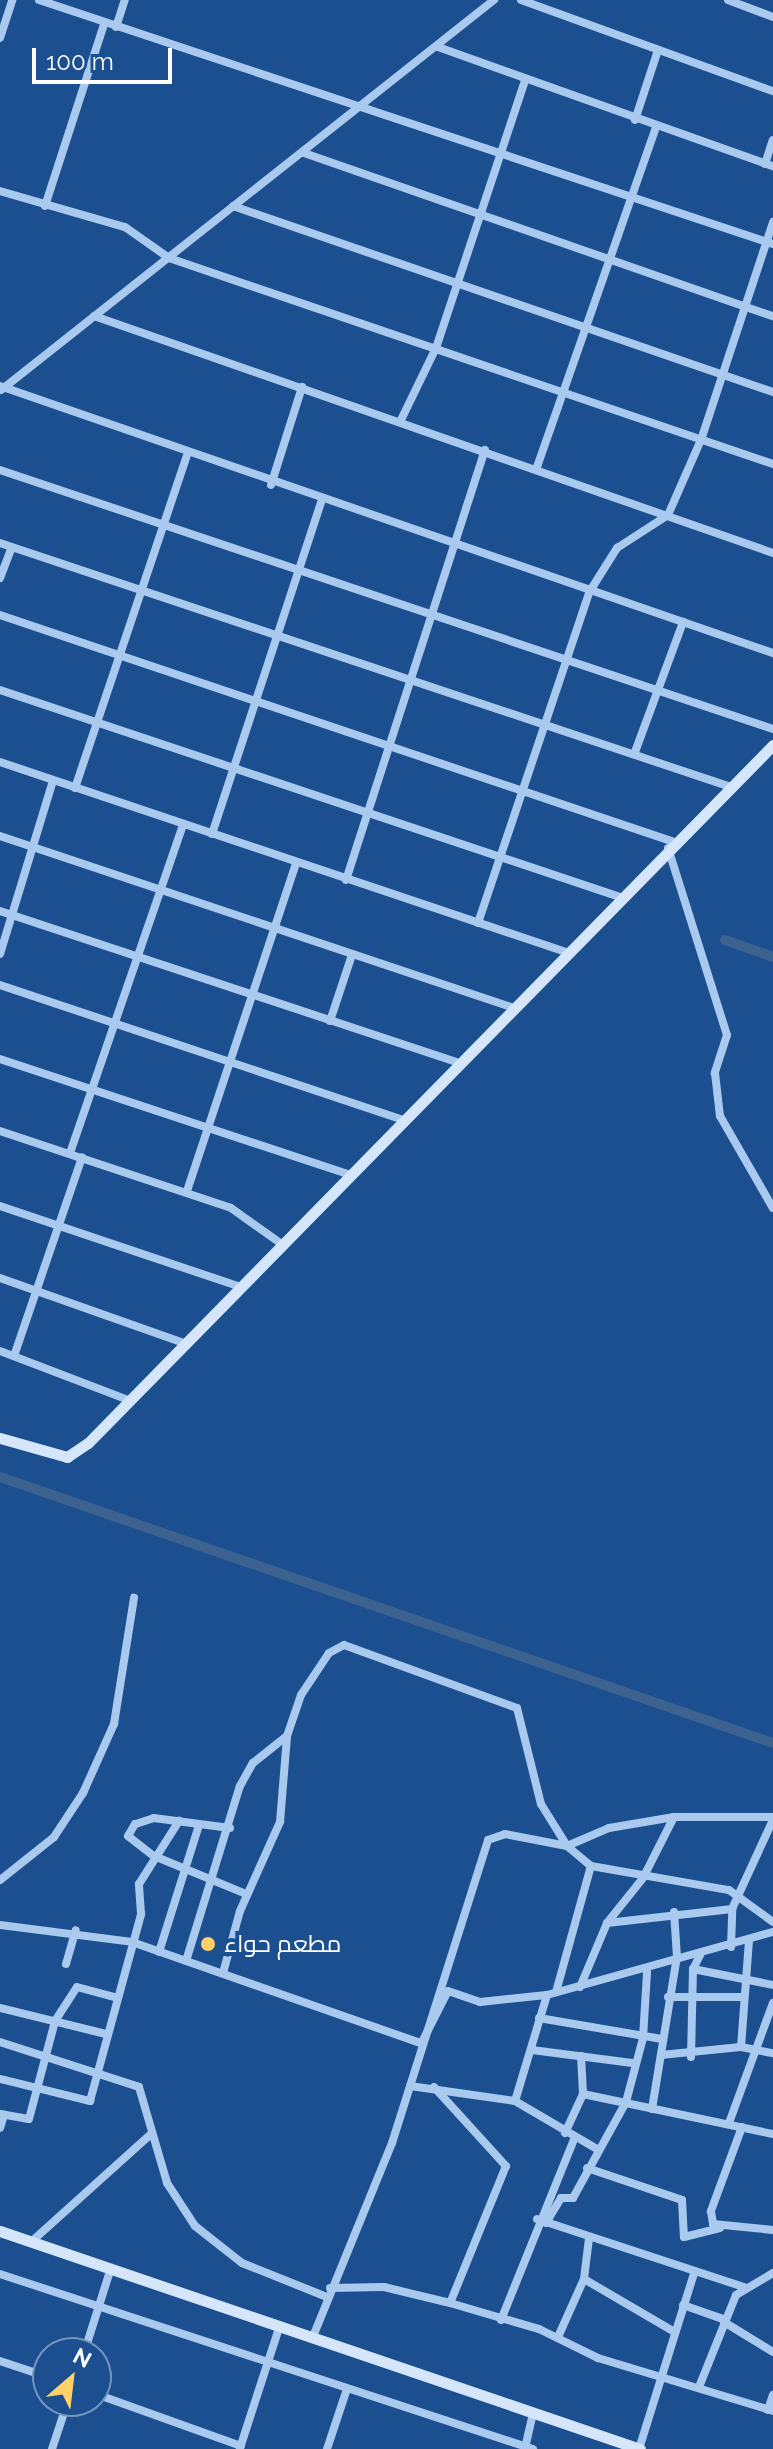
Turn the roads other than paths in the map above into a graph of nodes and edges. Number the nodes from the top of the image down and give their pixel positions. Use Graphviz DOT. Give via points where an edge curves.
graph roads {
  1 [pos="12,0"];
  2 [pos="39,0"];
  3 [pos="125,0"];
  4 [pos="494,0"];
  5 [pos="521,0"];
  6 [pos="728,0"];
  7 [pos="773,17"];
  8 [pos="104,24"];
  9 [pos="116,27"];
  10 [pos="0,38"];
  11 [pos="438,47"];
  12 [pos="658,50"];
  13 [pos="525,81"];
  14 [pos="773,91"];
  15 [pos="364,103"];
  16 [pos="635,120"];
  17 [pos="656,127"];
  18 [pos="773,140"];
  19 [pos="501,151"];
  20 [pos="304,153"];
  21 [pos="769,165"];
  22 [pos="0,191"];
  23 [pos="632,194"];
  24 [pos="45,206"];
  25 [pos="233,206"];
  26 [pos="479,215"];
  27 [pos="773,222"];
  28 [pos="770,243"];
  29 [pos="169,258"];
  30 [pos="612,258"];
  31 [pos="457,282"];
  32 [pos="746,306"];
  33 [pos="94,316"];
  34 [pos="773,316"];
  35 [pos="586,328"];
  36 [pos="436,348"];
  37 [pos="723,376"];
  38 [pos="302,387"];
  39 [pos="1,388"];
  40 [pos="773,392"];
  41 [pos="563,394"];
  42 [pos="400,422"];
  43 [pos="701,440"];
  44 [pos="485,450"];
  45 [pos="187,456"];
  46 [pos="773,464"];
  47 [pos="537,467"];
  48 [pos="0,470"];
  49 [pos="271,485"];
  50 [pos="321,502"];
  51 [pos="668,515"];
  52 [pos="163,524"];
  53 [pos="0,543"];
  54 [pos="12,547"];
  55 [pos="453,548"];
  56 [pos="773,553"];
  57 [pos="300,568"];
  58 [pos="0,578"];
  59 [pos="141,588"];
  60 [pos="590,591"];
  61 [pos="435,614"];
  62 [pos="0,615"];
  63 [pos="683,622"];
  64 [pos="276,638"];
  65 [pos="773,653"];
  66 [pos="120,654"];
  67 [pos="564,657"];
  68 [pos="411,682"];
  69 [pos="0,690"];
  70 [pos="660,690"];
  71 [pos="252,702"];
  72 [pos="98,720"];
  73 [pos="543,723"];
  74 [pos="773,729"];
  75 [pos="773,745"];
  76 [pos="388,748"];
  77 [pos="635,752"];
  78 [pos="0,762"];
  79 [pos="232,769"];
  80 [pos="53,781"];
  81 [pos="731,787"];
  82 [pos="75,788"];
  83 [pos="520,790"];
  84 [pos="367,812"];
  85 [pos="183,824"];
  86 [pos="212,834"];
  87 [pos="0,836"];
  88 [pos="671,845"];
  89 [pos="32,847"];
  90 [pos="500,856"];
  91 [pos="296,863"];
  92 [pos="346,880"];
  93 [pos="160,891"];
  94 [pos="620,897"];
  95 [pos="0,911"];
  96 [pos="14,916"];
  97 [pos="478,923"];
  98 [pos="274,929"];
  99 [pos="566,952"];
  100 [pos="0,954"];
  101 [pos="352,955"];
  102 [pos="137,957"];
  103 [pos="0,985"];
  104 [pos="251,995"];
  105 [pos="511,1007"];
  106 [pos="330,1021"];
  107 [pos="113,1024"];
  108 [pos="0,1059"];
  109 [pos="230,1060"];
  110 [pos="456,1062"];
  111 [pos="92,1090"];
  112 [pos="401,1119"];
  113 [pos="208,1125"];
  114 [pos="0,1131"];
  115 [pos="70,1153"];
  116 [pos="82,1157"];
  117 [pos="348,1174"];
  118 [pos="187,1191"];
  119 [pos="0,1206"];
  120 [pos="773,1208"];
  121 [pos="57,1224"];
  122 [pos="280,1243"];
  123 [pos="0,1278"];
  124 [pos="238,1286"];
  125 [pos="37,1288"];
  126 [pos="184,1343"];
  127 [pos="0,1351"];
  128 [pos="14,1356"];
  129 [pos="128,1400"];
  130 [pos="0,1438"];
  131 [pos="134,1598"];
  132 [pos="287,1736"];
  133 [pos="674,1817"];
  134 [pos="773,1818"];
  135 [pos="179,1821"];
  136 [pos="199,1825"];
  137 [pos="230,1828"];
  138 [pos="567,1846"];
  139 [pos="154,1856"];
  140 [pos="591,1866"];
  141 [pos="187,1869"];
  142 [pos="643,1878"];
  143 [pos="0,1880"];
  144 [pos="214,1883"];
  145 [pos="246,1894"];
  146 [pos="739,1894"];
  147 [pos="732,1909"];
  148 [pos="674,1912"];
  149 [pos="773,1922"];
  150 [pos="607,1923"];
  151 [pos="0,1925"];
  152 [pos="76,1930"];
  153 [pos="773,1932"];
  154 [pos="749,1940"];
  155 [pos="132,1942"];
  156 [pos="731,1947"];
  157 [pos="159,1952"];
  158 [pos="700,1955"];
  159 [pos="677,1957"];
  160 [pos="186,1961"];
  161 [pos="66,1964"];
  162 [pos="693,1969"];
  163 [pos="647,1972"];
  164 [pos="223,1973"];
  165 [pos="746,1981"];
  166 [pos="773,1985"];
  167 [pos="580,1987"];
  168 [pos="552,1994"];
  169 [pos="115,1997"];
  170 [pos="668,1997"];
  171 [pos="696,1997"];
  172 [pos="743,1997"];
  173 [pos="773,2003"];
  174 [pos="0,2008"];
  175 [pos="539,2018"];
  176 [pos="55,2021"];
  177 [pos="106,2034"];
  178 [pos="643,2038"];
  179 [pos="662,2039"];
  180 [pos="0,2042"];
  181 [pos="421,2043"];
  182 [pos="741,2047"];
  183 [pos="753,2048"];
  184 [pos="532,2050"];
  185 [pos="773,2053"];
  186 [pos="661,2055"];
  187 [pos="46,2056"];
  188 [pos="581,2056"];
  189 [pos="691,2057"];
  190 [pos="632,2063"];
  191 [pos="98,2071"];
  192 [pos="0,2079"];
  193 [pos="410,2086"];
  194 [pos="434,2087"];
  195 [pos="38,2090"];
  196 [pos="583,2094"];
  197 [pos="515,2101"];
  198 [pos="626,2102"];
  199 [pos="652,2109"];
  200 [pos="2,2114"];
  201 [pos="729,2123"];
  202 [pos="742,2127"];
  203 [pos="0,2128"];
  204 [pos="565,2133"];
  205 [pos="773,2134"];
  206 [pos="150,2135"];
  207 [pos="574,2139"];
  208 [pos="597,2149"];
  209 [pos="587,2168"];
  210 [pos="541,2221"];
  211 [pos="720,2228"];
  212 [pos="773,2230"];
  213 [pos="0,2231"];
  214 [pos="589,2240"];
  215 [pos="31,2242"];
  216 [pos="110,2271"];
  217 [pos="773,2271"];
  218 [pos="694,2273"];
  219 [pos="0,2274"];
  220 [pos="584,2279"];
  221 [pos="747,2288"];
  222 [pos="329,2293"];
  223 [pos="450,2303"];
  224 [pos="683,2305"];
  225 [pos="99,2306"];
  226 [pos="501,2320"];
  227 [pos="724,2321"];
  228 [pos="279,2328"];
  229 [pos="673,2331"];
  230 [pos="89,2337"];
  231 [pos="558,2337"];
  232 [pos="312,2339"];
  233 [pos="773,2352"];
  234 [pos="0,2361"];
  235 [pos="268,2362"];
  236 [pos="32,2372"];
  237 [pos="657,2378"];
  238 [pos="699,2387"];
  239 [pos="346,2392"];
  240 [pos="773,2395"];
  241 [pos="112,2400"];
  242 [pos="770,2411"];
  243 [pos="533,2413"];
  244 [pos="63,2417"];
  245 [pos="241,2447"];
  246 [pos="528,2448"];
  247 [pos="52,2449"];
  248 [pos="327,2449"];
  249 [pos="640,2449"];
  1 -- 10 [label="street"];
  2 -- 8 [label="street"];
  3 -- 9 [label="street"];
  4 -- 11 [label="street"];
  5 -- 12 [label="street"];
  6 -- 7 [label="street"];
  8 -- 9 [label="street"];
  8 -- 24 [label="street"];
  9 -- 15 [label="street"];
  11 -- 13 [label="street"];
  11 -- 15 [label="street"];
  12 -- 14 [label="street"];
  12 -- 16 [label="street"];
  13 -- 16 [label="street"];
  13 -- 19 [label="street"];
  15 -- 19 [label="street"];
  15 -- 20 [label="street"];
  16 -- 17 [label="street"];
  17 -- 21 [label="street"];
  17 -- 23 [label="street"];
  18 -- 21 [label="street"];
  19 -- 23 [label="street"];
  19 -- 26 [label="street"];
  20 -- 25 [label="street"];
  20 -- 26 [label="street"];
  22 -- 24 [label="street"];
  23 -- 28 [label="street"];
  23 -- 30 [label="street"];
  24 -- 29 [label="street" via="125,227"];
  25 -- 29 [label="street"];
  25 -- 31 [label="street"];
  26 -- 30 [label="street"];
  26 -- 31 [label="street"];
  27 -- 28 [label="street"];
  28 -- 32 [label="street"];
  29 -- 33 [label="street"];
  29 -- 36 [label="street"];
  30 -- 32 [label="street"];
  30 -- 35 [label="street"];
  31 -- 35 [label="street"];
  31 -- 36 [label="street"];
  32 -- 34 [label="street"];
  32 -- 37 [label="street"];
  33 -- 38 [label="street"];
  33 -- 39 [label="street"];
  35 -- 37 [label="street"];
  35 -- 41 [label="street"];
  36 -- 41 [label="street"];
  36 -- 42 [label="street"];
  37 -- 40 [label="street"];
  37 -- 43 [label="street"];
  38 -- 42 [label="street"];
  38 -- 49 [label="street"];
  39 -- 45 [label="street"];
  41 -- 43 [label="street"];
  41 -- 47 [label="street"];
  42 -- 44 [label="street"];
  43 -- 46 [label="street"];
  43 -- 51 [label="street"];
  44 -- 47 [label="street"];
  44 -- 55 [label="street"];
  45 -- 49 [label="street"];
  45 -- 52 [label="street"];
  47 -- 51 [label="street"];
  48 -- 52 [label="street"];
  49 -- 50 [label="street"];
  50 -- 55 [label="street"];
  50 -- 57 [label="street"];
  51 -- 56 [label="street"];
  51 -- 60 [label="street" via="617,548"];
  52 -- 57 [label="street"];
  52 -- 59 [label="street"];
  53 -- 54 [label="street"];
  54 -- 58 [label="street"];
  54 -- 59 [label="street"];
  55 -- 60 [label="street"];
  55 -- 61 [label="street"];
  57 -- 61 [label="street"];
  57 -- 64 [label="street"];
  59 -- 64 [label="street"];
  59 -- 66 [label="street"];
  60 -- 63 [label="street"];
  60 -- 67 [label="street"];
  61 -- 67 [label="street"];
  61 -- 68 [label="street"];
  62 -- 66 [label="street"];
  63 -- 65 [label="street"];
  63 -- 70 [label="street"];
  64 -- 68 [label="street"];
  64 -- 71 [label="street"];
  66 -- 71 [label="street"];
  66 -- 72 [label="street"];
  67 -- 70 [label="street"];
  67 -- 73 [label="street"];
  68 -- 73 [label="street"];
  68 -- 76 [label="street"];
  69 -- 72 [label="street"];
  70 -- 74 [label="street"];
  70 -- 77 [label="street"];
  71 -- 76 [label="street"];
  71 -- 79 [label="street"];
  72 -- 79 [label="street"];
  72 -- 82 [label="street"];
  73 -- 77 [label="street"];
  73 -- 83 [label="street"];
  75 -- 81 [label="street"];
  76 -- 83 [label="street"];
  76 -- 84 [label="street"];
  77 -- 81 [label="street"];
  78 -- 80 [label="street"];
  79 -- 84 [label="street"];
  79 -- 86 [label="street"];
  80 -- 82 [label="street"];
  80 -- 89 [label="street"];
  81 -- 88 [label="street"];
  82 -- 85 [label="street"];
  83 -- 88 [label="street"];
  83 -- 90 [label="street"];
  84 -- 90 [label="street"];
  84 -- 92 [label="street"];
  85 -- 86 [label="street"];
  85 -- 93 [label="street"];
  86 -- 91 [label="street"];
  87 -- 89 [label="street"];
  88 -- 94 [label="street"];
  88 -- 120 [label="street" via="727,1035 715,1073 720,1116"];
  89 -- 93 [label="street"];
  89 -- 96 [label="street"];
  90 -- 94 [label="street"];
  90 -- 97 [label="street"];
  91 -- 92 [label="street"];
  91 -- 98 [label="street"];
  92 -- 97 [label="street"];
  93 -- 98 [label="street"];
  93 -- 102 [label="street"];
  94 -- 99 [label="street"];
  95 -- 96 [label="street"];
  96 -- 100 [label="street"];
  96 -- 102 [label="street"];
  97 -- 99 [label="street"];
  98 -- 101 [label="street"];
  98 -- 104 [label="street"];
  99 -- 105 [label="street"];
  101 -- 105 [label="street"];
  101 -- 106 [label="street"];
  102 -- 104 [label="street"];
  102 -- 107 [label="street"];
  103 -- 107 [label="street"];
  104 -- 106 [label="street"];
  104 -- 109 [label="street"];
  105 -- 110 [label="street"];
  106 -- 110 [label="street"];
  107 -- 109 [label="street"];
  107 -- 111 [label="street"];
  108 -- 111 [label="street"];
  109 -- 112 [label="street"];
  109 -- 113 [label="street"];
  110 -- 112 [label="street"];
  111 -- 113 [label="street"];
  111 -- 115 [label="street"];
  112 -- 117 [label="street"];
  113 -- 117 [label="street"];
  113 -- 118 [label="street"];
  114 -- 115 [label="street"];
  115 -- 116 [label="street"];
  116 -- 118 [label="street"];
  116 -- 121 [label="street"];
  117 -- 122 [label="street"];
  118 -- 122 [label="street" via="231,1208"];
  119 -- 121 [label="street"];
  121 -- 124 [label="street"];
  121 -- 125 [label="street"];
  122 -- 124 [label="street"];
  123 -- 125 [label="street"];
  124 -- 126 [label="street"];
  125 -- 126 [label="street"];
  125 -- 128 [label="street"];
  126 -- 129 [label="street"];
  127 -- 128 [label="street"];
  128 -- 129 [label="street"];
  129 -- 130 [label="street" via="67,1457"];
  131 -- 143 [label="street" via="114,1724 83,1793 66,1825"];
  132 -- 137 [label="street" via="248,1771"];
  132 -- 138 [label="street" via="310,1679 338,1647 425,1668 517,1708 533,1785"];
  132 -- 145 [label="street" via="280,1822"];
  133 -- 134 [label="street"];
  133 -- 138 [label="street" via="609,1828"];
  133 -- 142 [label="street"];
  134 -- 146 [label="street"];
  135 -- 136 [label="street"];
  135 -- 139 [label="street"];
  135 -- 139 [label="street" via="147,1818 128,1831"];
  136 -- 137 [label="street"];
  136 -- 141 [label="street"];
  137 -- 144 [label="street"];
  138 -- 140 [label="street"];
  138 -- 181 [label="street" via="505,1834 488,1840"];
  139 -- 141 [label="street"];
  139 -- 155 [label="street" via="139,1884 142,1908"];
  140 -- 142 [label="street"];
  140 -- 168 [label="street"];
  141 -- 144 [label="street"];
  141 -- 157 [label="street"];
  142 -- 146 [label="street"];
  142 -- 150 [label="street"];
  144 -- 145 [label="street"];
  144 -- 160 [label="street"];
  145 -- 164 [label="street"];
  146 -- 147 [label="street"];
  146 -- 149 [label="street"];
  147 -- 148 [label="street"];
  147 -- 156 [label="street"];
  148 -- 150 [label="street"];
  148 -- 159 [label="street"];
  150 -- 167 [label="street"];
  151 -- 152 [label="street"];
  152 -- 155 [label="street"];
  152 -- 161 [label="street"];
  153 -- 154 [label="street"];
  154 -- 156 [label="street"];
  154 -- 165 [label="street"];
  155 -- 157 [label="street"];
  155 -- 169 [label="street"];
  156 -- 158 [label="street"];
  157 -- 160 [label="street"];
  158 -- 159 [label="street"];
  158 -- 162 [label="street"];
  159 -- 163 [label="street"];
  159 -- 170 [label="street"];
  160 -- 164 [label="street"];
  162 -- 165 [label="street"];
  162 -- 171 [label="street"];
  163 -- 167 [label="street"];
  163 -- 178 [label="street"];
  164 -- 181 [label="street"];
  165 -- 166 [label="street"];
  165 -- 172 [label="street"];
  167 -- 168 [label="street"];
  168 -- 175 [label="street"];
  168 -- 181 [label="street" via="480,2002 448,1991 434,2030"];
  169 -- 176 [label="street" via="77,1987"];
  169 -- 177 [label="street"];
  170 -- 171 [label="street"];
  170 -- 179 [label="street"];
  171 -- 172 [label="street"];
  171 -- 189 [label="street"];
  172 -- 182 [label="street"];
  173 -- 183 [label="street"];
  174 -- 176 [label="street"];
  175 -- 178 [label="street"];
  175 -- 184 [label="street"];
  176 -- 177 [label="street"];
  176 -- 187 [label="street"];
  177 -- 191 [label="street"];
  178 -- 179 [label="street"];
  178 -- 190 [label="street"];
  179 -- 186 [label="street"];
  180 -- 187 [label="street"];
  181 -- 193 [label="street"];
  182 -- 183 [label="street"];
  182 -- 189 [label="street"];
  183 -- 185 [label="street"];
  183 -- 201 [label="street"];
  184 -- 188 [label="street"];
  184 -- 197 [label="street"];
  186 -- 189 [label="street"];
  186 -- 199 [label="street"];
  187 -- 191 [label="street"];
  187 -- 195 [label="street"];
  188 -- 190 [label="street"];
  188 -- 196 [label="street"];
  190 -- 198 [label="street"];
  191 -- 195 [label="street" via="87,2103"];
  191 -- 206 [label="street" via="139,2087"];
  192 -- 195 [label="street"];
  193 -- 194 [label="street"];
  193 -- 222 [label="street"];
  194 -- 197 [label="street"];
  194 -- 223 [label="street" via="506,2166"];
  195 -- 200 [label="street" via="29,2119"];
  196 -- 198 [label="street"];
  196 -- 204 [label="street"];
  197 -- 204 [label="street"];
  198 -- 199 [label="street"];
  198 -- 208 [label="street"];
  199 -- 201 [label="street"];
  200 -- 203 [label="street"];
  201 -- 202 [label="street"];
  202 -- 205 [label="street"];
  202 -- 211 [label="street" via="711,2211"];
  204 -- 207 [label="street"];
  206 -- 215 [label="street"];
  206 -- 222 [label="street" via="167,2183 195,2226 242,2263"];
  207 -- 208 [label="street"];
  207 -- 210 [label="street"];
  208 -- 209 [label="street"];
  209 -- 210 [label="street" via="573,2198 561,2198"];
  209 -- 211 [label="street" via="682,2200 684,2237"];
  210 -- 214 [label="street"];
  210 -- 226 [label="street"];
  211 -- 212 [label="street"];
  213 -- 215 [label="street"];
  214 -- 218 [label="street"];
  214 -- 220 [label="street"];
  215 -- 216 [label="street"];
  216 -- 225 [label="street"];
  216 -- 228 [label="street"];
  217 -- 221 [label="street"];
  218 -- 221 [label="street"];
  218 -- 224 [label="street"];
  219 -- 225 [label="street"];
  220 -- 229 [label="street"];
  220 -- 231 [label="street"];
  221 -- 227 [label="street"];
  222 -- 223 [label="street" via="384,2287"];
  222 -- 232 [label="street"];
  223 -- 226 [label="street"];
  224 -- 227 [label="street"];
  224 -- 229 [label="street"];
  225 -- 230 [label="street"];
  225 -- 235 [label="street"];
  226 -- 231 [label="street"];
  227 -- 233 [label="street"];
  227 -- 238 [label="street"];
  228 -- 232 [label="street"];
  228 -- 235 [label="street"];
  229 -- 237 [label="street"];
  231 -- 237 [label="street"];
  232 -- 243 [label="street"];
  234 -- 236 [label="street"];
  235 -- 239 [label="street"];
  235 -- 245 [label="street"];
  237 -- 238 [label="street"];
  237 -- 249 [label="street"];
  238 -- 242 [label="street"];
  239 -- 246 [label="street"];
  239 -- 248 [label="street"];
  240 -- 242 [label="street"];
  241 -- 245 [label="street"];
  243 -- 246 [label="street"];
  243 -- 249 [label="street"];
  244 -- 247 [label="street"];
}
